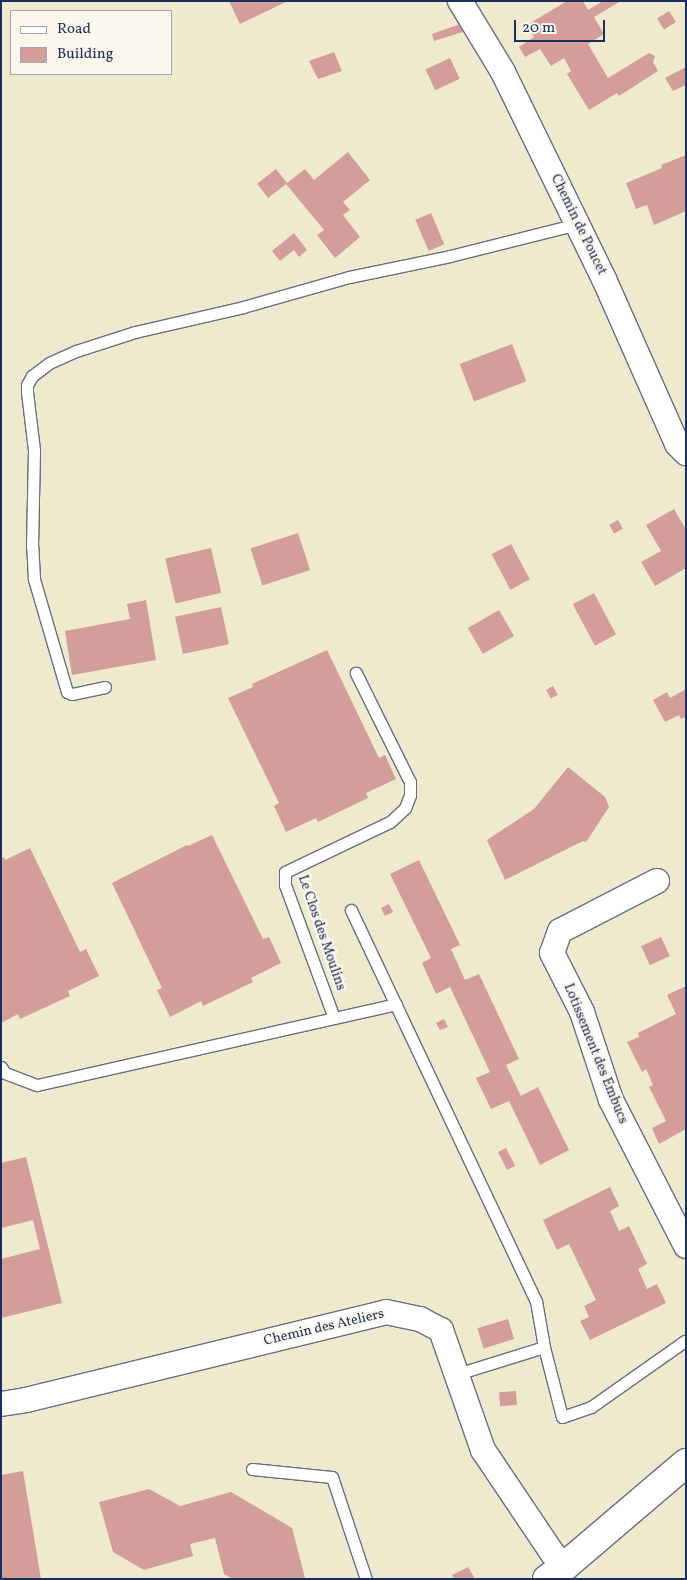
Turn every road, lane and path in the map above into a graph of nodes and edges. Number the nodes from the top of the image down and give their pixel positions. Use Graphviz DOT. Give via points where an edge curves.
graph roads {
  1 [pos="460,1"];
  2 [pos="578,224"];
  3 [pos="686,453"];
  4 [pos="356,673"];
  5 [pos="105,687"];
  6 [pos="657,881"];
  7 [pos="351,910"];
  8 [pos="396,1004"];
  9 [pos="334,1018"];
  10 [pos="1,1068"];
  11 [pos="686,1246"];
  12 [pos="685,1341"];
  13 [pos="544,1347"];
  14 [pos="457,1374"];
  15 [pos="1,1404"];
  16 [pos="686,1463"];
  17 [pos="252,1469"];
  18 [pos="556,1573"];
  19 [pos="363,1578"];
  1 -- 2 [label="street, Chemin de Poucet" via="503,72"];
  2 -- 3 [label="street, Chemin de Poucet" via="678,444"];
  2 -- 5 [label="lane" via="349,277 243,307 135,332 76,351 49,363 32,376 27,392 34,450 34,579 67,692 72,694"];
  4 -- 9 [label="lane, Le Clos des Moulins" via="410,782 410,795 405,808 390,822 285,872 286,885"];
  6 -- 11 [label="street, Lotissement des Embucs" via="560,931 552,954 582,1012 611,1100"];
  7 -- 8 [label="lane"];
  8 -- 9 [label="lane"];
  8 -- 13 [label="lane" via="536,1301"];
  9 -- 10 [label="lane" via="37,1085 5,1073"];
  12 -- 13 [label="lane" via="591,1407 562,1417"];
  13 -- 14 [label="lane"];
  14 -- 15 [label="street, Chemin des Ateliers" via="441,1330 420,1319 386,1312"];
  14 -- 18 [label="street, Chemin des Ateliers" via="483,1450 553,1554"];
  16 -- 18 [label="street"];
  17 -- 19 [label="lane" via="332,1476"];
}
